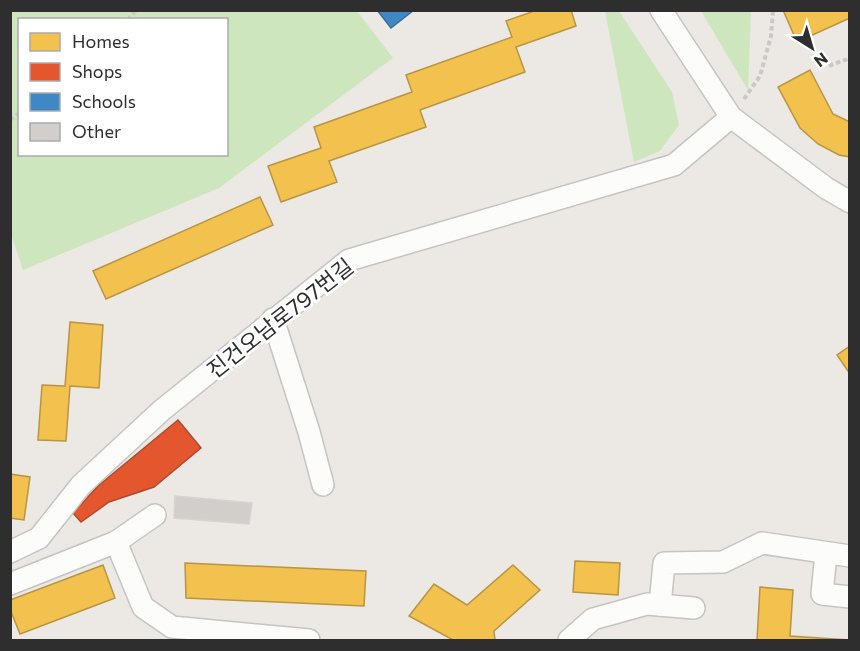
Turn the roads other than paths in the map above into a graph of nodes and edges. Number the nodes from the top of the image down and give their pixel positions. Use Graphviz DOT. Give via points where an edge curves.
graph roads {
  1 [pos="661,10"];
  2 [pos="731,117"];
  3 [pos="849,202"];
  4 [pos="273,319"];
  5 [pos="323,485"];
  6 [pos="155,515"];
  7 [pos="116,542"];
  8 [pos="10,552"];
  9 [pos="826,553"];
  10 [pos="849,556"];
  11 [pos="10,584"];
  12 [pos="849,597"];
  13 [pos="660,605"];
  14 [pos="694,608"];
  15 [pos="309,640"];
  16 [pos="569,640"];
  1 -- 2 [label="street"];
  2 -- 3 [label="street"];
  2 -- 4 [label="street, 진건오남로797번길" via="674,165 349,260"];
  4 -- 5 [label="street"];
  4 -- 8 [label="street, 진건오남로797번길" via="162,410 81,485 39,538"];
  6 -- 7 [label="street"];
  7 -- 11 [label="street"];
  7 -- 15 [label="street" via="143,607 171,627"];
  9 -- 10 [label="street"];
  9 -- 12 [label="street" via="822,594"];
  9 -- 13 [label="street" via="762,543 723,562 664,563"];
  13 -- 14 [label="street"];
  13 -- 16 [label="street" via="647,604 593,619"];
}
